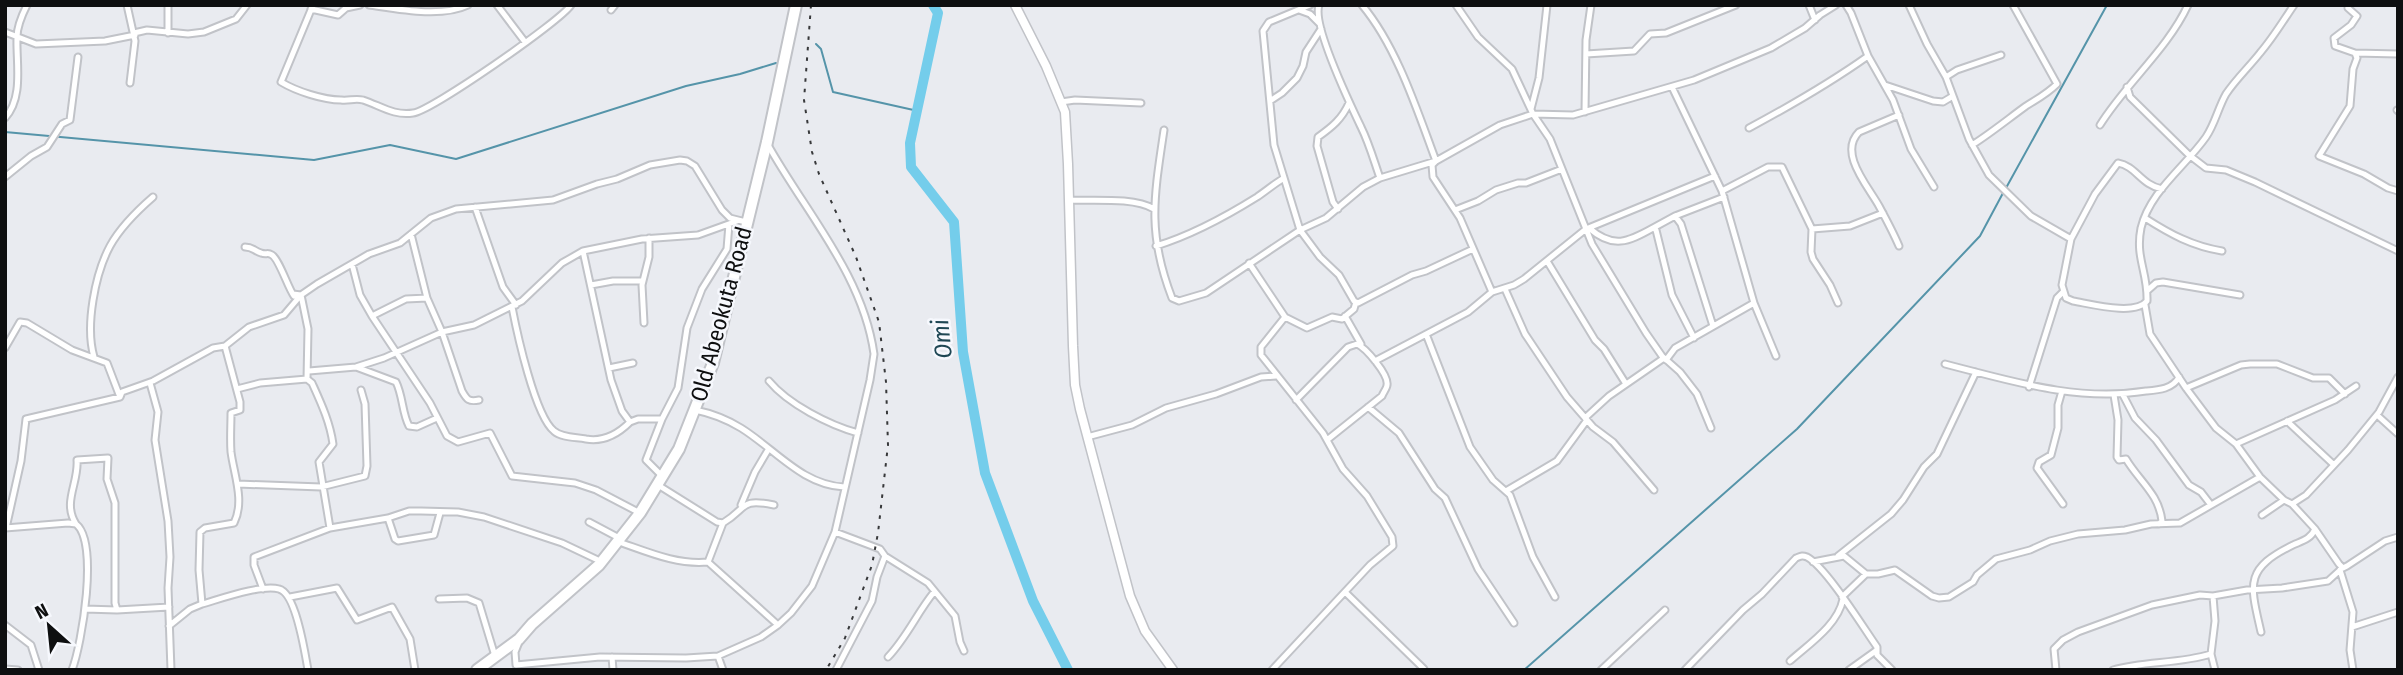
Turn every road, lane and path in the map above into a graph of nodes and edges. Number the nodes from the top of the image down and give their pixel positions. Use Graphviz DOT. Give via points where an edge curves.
graph roads {
  1 [pos="27,5"];
  2 [pos="127,5"];
  3 [pos="168,5"];
  4 [pos="247,5"];
  5 [pos="360,5"];
  6 [pos="369,5"];
  7 [pos="468,5"];
  8 [pos="497,5"];
  9 [pos="796,5"];
  10 [pos="1015,5"];
  11 [pos="1310,5"];
  12 [pos="1319,5"];
  13 [pos="1362,5"];
  14 [pos="1456,5"];
  15 [pos="1547,5"];
  16 [pos="1591,5"];
  17 [pos="1736,5"];
  18 [pos="1809,5"];
  19 [pos="1836,5"];
  20 [pos="1846,5"];
  21 [pos="1909,5"];
  22 [pos="2013,5"];
  23 [pos="2188,5"];
  24 [pos="2294,5"];
  25 [pos="389,6"];
  26 [pos="312,7"];
  27 [pos="567,7"];
  28 [pos="2348,8"];
  29 [pos="1299,10"];
  30 [pos="1815,20"];
  31 [pos="1320,26"];
  32 [pos="5,32"];
  33 [pos="168,33"];
  34 [pos="134,34"];
  35 [pos="16,38"];
  36 [pos="525,42"];
  37 [pos="2355,53"];
  38 [pos="1586,54"];
  39 [pos="2398,54"];
  40 [pos="2001,55"];
  41 [pos="1868,56"];
  42 [pos="78,57"];
  43 [pos="1946,77"];
  44 [pos="130,83"];
  45 [pos="1885,85"];
  46 [pos="1672,87"];
  47 [pos="2127,88"];
  48 [pos="2123,94"];
  49 [pos="1953,96"];
  50 [pos="2130,97"];
  51 [pos="1270,101"];
  52 [pos="1061,102"];
  53 [pos="1349,102"];
  54 [pos="1141,103"];
  55 [pos="1532,112"];
  56 [pos="1585,113"];
  57 [pos="1899,115"];
  58 [pos="5,118"];
  59 [pos="2100,125"];
  60 [pos="1749,128"];
  61 [pos="1164,130"];
  62 [pos="767,142"];
  63 [pos="1972,145"];
  64 [pos="2189,155"];
  65 [pos="1436,161"];
  66 [pos="1562,169"];
  67 [pos="1715,176"];
  68 [pos="5,177"];
  69 [pos="1284,178"];
  70 [pos="1380,178"];
  71 [pos="1934,187"];
  72 [pos="2162,189"];
  73 [pos="2398,191"];
  74 [pos="1723,194"];
  75 [pos="153,197"];
  76 [pos="1069,200"];
  77 [pos="475,207"];
  78 [pos="1154,209"];
  79 [pos="1338,209"];
  80 [pos="1455,210"];
  81 [pos="1883,213"];
  82 [pos="1675,216"];
  83 [pos="2145,218"];
  84 [pos="741,222"];
  85 [pos="729,223"];
  86 [pos="1653,228"];
  87 [pos="1588,229"];
  88 [pos="1812,229"];
  89 [pos="1300,230"];
  90 [pos="411,234"];
  91 [pos="649,238"];
  92 [pos="2071,239"];
  93 [pos="1156,246"];
  94 [pos="1899,246"];
  95 [pos="245,247"];
  96 [pos="1473,249"];
  97 [pos="583,251"];
  98 [pos="2222,251"];
  99 [pos="2398,251"];
  100 [pos="1547,261"];
  101 [pos="1249,263"];
  102 [pos="352,264"];
  103 [pos="643,281"];
  104 [pos="591,285"];
  105 [pos="1505,289"];
  106 [pos="2148,290"];
  107 [pos="1492,292"];
  108 [pos="2063,292"];
  109 [pos="293,294"];
  110 [pos="301,295"];
  111 [pos="2240,295"];
  112 [pos="428,298"];
  113 [pos="297,302"];
  114 [pos="1356,302"];
  115 [pos="1754,303"];
  116 [pos="1838,303"];
  117 [pos="2146,305"];
  118 [pos="514,306"];
  119 [pos="372,316"];
  120 [pos="1345,316"];
  121 [pos="1284,317"];
  122 [pos="644,323"];
  123 [pos="1713,326"];
  124 [pos="442,332"];
  125 [pos="1426,334"];
  126 [pos="1694,338"];
  127 [pos="225,346"];
  128 [pos="1362,346"];
  129 [pos="5,348"];
  130 [pos="396,352"];
  131 [pos="1776,356"];
  132 [pos="93,357"];
  133 [pos="1665,359"];
  134 [pos="1375,361"];
  135 [pos="633,363"];
  136 [pos="1945,364"];
  137 [pos="356,367"];
  138 [pos="608,368"];
  139 [pos="309,371"];
  140 [pos="1976,372"];
  141 [pos="1276,376"];
  142 [pos="2179,377"];
  143 [pos="2398,377"];
  144 [pos="307,379"];
  145 [pos="769,381"];
  146 [pos="150,383"];
  147 [pos="1626,384"];
  148 [pos="2356,386"];
  149 [pos="2029,387"];
  150 [pos="2186,388"];
  151 [pos="237,389"];
  152 [pos="361,390"];
  153 [pos="2062,391"];
  154 [pos="2345,394"];
  155 [pos="2114,395"];
  156 [pos="2123,395"];
  157 [pos="120,397"];
  158 [pos="479,400"];
  159 [pos="1296,400"];
  160 [pos="1368,407"];
  161 [pos="695,410"];
  162 [pos="2377,415"];
  163 [pos="437,418"];
  164 [pos="662,419"];
  165 [pos="1586,419"];
  166 [pos="2287,421"];
  167 [pos="630,422"];
  168 [pos="1711,428"];
  169 [pos="858,433"];
  170 [pos="2398,434"];
  171 [pos="1087,437"];
  172 [pos="1327,440"];
  173 [pos="2236,444"];
  174 [pos="768,450"];
  175 [pos="2333,464"];
  176 [pos="2260,477"];
  177 [pos="661,481"];
  178 [pos="237,484"];
  179 [pos="321,487"];
  180 [pos="844,487"];
  181 [pos="1654,490"];
  182 [pos="1506,491"];
  183 [pos="2284,500"];
  184 [pos="2063,504"];
  185 [pos="2292,504"];
  186 [pos="741,505"];
  187 [pos="774,505"];
  188 [pos="2211,505"];
  189 [pos="440,513"];
  190 [pos="640,513"];
  191 [pos="2262,515"];
  192 [pos="388,517"];
  193 [pos="589,522"];
  194 [pos="723,523"];
  195 [pos="76,524"];
  196 [pos="2158,525"];
  197 [pos="6,528"];
  198 [pos="330,528"];
  199 [pos="2315,529"];
  200 [pos="835,532"];
  201 [pos="2398,537"];
  202 [pos="620,540"];
  203 [pos="885,556"];
  204 [pos="1839,556"];
  205 [pos="602,562"];
  206 [pos="708,562"];
  207 [pos="1813,562"];
  208 [pos="2340,569"];
  209 [pos="1866,574"];
  210 [pos="263,589"];
  211 [pos="2253,590"];
  212 [pos="934,592"];
  213 [pos="1345,592"];
  214 [pos="2213,596"];
  215 [pos="290,597"];
  216 [pos="1555,597"];
  217 [pos="1843,598"];
  218 [pos="439,599"];
  219 [pos="202,604"];
  220 [pos="169,607"];
  221 [pos="85,609"];
  222 [pos="117,610"];
  223 [pos="1665,610"];
  224 [pos="2398,612"];
  225 [pos="1514,623"];
  226 [pos="5,625"];
  227 [pos="778,625"];
  228 [pos="169,626"];
  229 [pos="2352,627"];
  230 [pos="2261,632"];
  231 [pos="519,639"];
  232 [pos="1877,650"];
  233 [pos="964,651"];
  234 [pos="2211,654"];
  235 [pos="495,656"];
  236 [pos="718,656"];
  237 [pos="612,657"];
  238 [pos="888,657"];
  239 [pos="1790,661"];
  240 [pos="516,667"];
  241 [pos="5,669"];
  242 [pos="1424,669"];
  243 [pos="18,670"];
  244 [pos="39,670"];
  245 [pos="72,670"];
  246 [pos="171,670"];
  247 [pos="308,670"];
  248 [pos="415,670"];
  249 [pos="477,670"];
  250 [pos="613,670"];
  251 [pos="723,670"];
  252 [pos="836,670"];
  253 [pos="1173,670"];
  254 [pos="1272,670"];
  255 [pos="1601,670"];
  256 [pos="1685,670"];
  257 [pos="1849,670"];
  258 [pos="1892,670"];
  259 [pos="2056,670"];
  260 [pos="2113,670"];
  261 [pos="2215,670"];
  262 [pos="2353,670"];
  1 -- 35 [label="street"];
  2 -- 34 [label="street"];
  3 -- 33 [label="street"];
  4 -- 33 [label="street" via="236,19 219,27"];
  5 -- 26 [label="street" via="338,15"];
  6 -- 25 [label="street"];
  7 -- 25 [label="street" via="444,12"];
  8 -- 36 [label="street"];
  9 -- 62 [label="highway, Old Abeokuta Road"];
  10 -- 52 [label="street"];
  11 -- 29 [label="street"];
  12 -- 31 [label="street"];
  13 -- 65 [label="street" via="1395,61"];
  14 -- 55 [label="street" via="1478,37 1512,69"];
  15 -- 55 [label="street"];
  16 -- 38 [label="street"];
  17 -- 38 [label="street" via="1665,33 1650,34 1634,51"];
  18 -- 30 [label="street"];
  19 -- 30 [label="street"];
  20 -- 41 [label="street"];
  21 -- 43 [label="street"];
  22 -- 63 [label="street" via="2057,84"];
  23 -- 47 [label="street" via="2175,30"];
  24 -- 64 [label="street" via="2232,85 2205,138"];
  26 -- 36 [label="street" via="281,82 301,92 361,100 397,114 416,113 441,101"];
  27 -- 36 [label="street" via="555,22"];
  28 -- 37 [label="street" via="2357,16 2334,38 2335,46"];
  29 -- 31 [label="street"];
  29 -- 51 [label="street" via="1269,22 1263,31"];
  30 -- 46 [label="street" via="1755,57"];
  31 -- 51 [label="street" via="1297,78"];
  31 -- 53 [label="street"];
  32 -- 35 [label="street"];
  33 -- 34 [label="street" via="147,30"];
  34 -- 35 [label="street" via="105,41 49,44"];
  34 -- 44 [label="street"];
  35 -- 58 [label="street" via="16,97"];
  37 -- 39 [label="street"];
  37 -- 73 [label="street" via="2350,106 2319,156"];
  38 -- 56 [label="street"];
  40 -- 43 [label="street"];
  41 -- 45 [label="street"];
  41 -- 60 [label="street" via="1821,89"];
  42 -- 68 [label="street" via="70,121 62,124 47,147"];
  43 -- 49 [label="street"];
  45 -- 49 [label="street" via="1933,101"];
  45 -- 57 [label="street"];
  46 -- 56 [label="street"];
  46 -- 67 [label="street"];
  47 -- 48 [label="street"];
  47 -- 50 [label="street"];
  48 -- 50 [label="street"];
  48 -- 59 [label="street"];
  49 -- 63 [label="street"];
  50 -- 64 [label="street"];
  51 -- 69 [label="street" via="1274,145"];
  52 -- 54 [label="street"];
  52 -- 76 [label="street" via="1067,128"];
  53 -- 70 [label="street"];
  53 -- 79 [label="street" via="1334,127 1318,138 1317,146"];
  55 -- 56 [label="street"];
  55 -- 65 [label="street"];
  55 -- 66 [label="street"];
  57 -- 71 [label="street" via="1911,149"];
  57 -- 81 [label="street" via="1868,126 1852,141 1857,172"];
  61 -- 78 [label="street"];
  62 -- 84 [label="highway, Old Abeokuta Road"];
  62 -- 169 [label="street" via="846,271 864,311 874,354"];
  63 -- 92 [label="street" via="1989,175 2014,200 2031,216"];
  64 -- 72 [label="street"];
  64 -- 99 [label="street" via="2206,168 2226,170 2255,182"];
  65 -- 70 [label="street"];
  65 -- 80 [label="street" via="1433,177"];
  66 -- 80 [label="street" via="1496,190"];
  66 -- 87 [label="street"];
  67 -- 74 [label="street"];
  67 -- 87 [label="street"];
  69 -- 89 [label="street"];
  69 -- 93 [label="street" via="1184,238"];
  70 -- 79 [label="street"];
  72 -- 83 [label="street"];
  72 -- 92 [label="street" via="2150,187 2118,163"];
  74 -- 82 [label="street"];
  74 -- 88 [label="street" via="1768,167 1779,166"];
  74 -- 115 [label="street"];
  75 -- 132 [label="street" via="108,249 91,312"];
  76 -- 78 [label="street"];
  76 -- 171 [label="street" via="1075,385"];
  77 -- 84 [label="street" via="553,200 650,164 680,160 695,166 722,210"];
  77 -- 90 [label="street" via="444,212"];
  77 -- 118 [label="street"];
  78 -- 93 [label="street"];
  79 -- 89 [label="street"];
  80 -- 96 [label="street"];
  81 -- 88 [label="street" via="1850,226"];
  81 -- 94 [label="street"];
  82 -- 86 [label="street"];
  82 -- 123 [label="street"];
  83 -- 98 [label="street" via="2185,241"];
  83 -- 106 [label="street" via="2138,253"];
  84 -- 85 [label="street"];
  84 -- 161 [label="highway, Old Abeokuta Road" via="712,363"];
  85 -- 91 [label="street" via="698,235"];
  85 -- 164 [label="street" via="726,249 695,305 683,347 680,381"];
  86 -- 87 [label="street" via="1622,242 1604,239"];
  86 -- 126 [label="street" via="1672,295"];
  87 -- 100 [label="street"];
  87 -- 133 [label="street" via="1613,281"];
  88 -- 116 [label="street" via="1813,259"];
  89 -- 101 [label="street"];
  89 -- 114 [label="street"];
  90 -- 102 [label="street"];
  90 -- 112 [label="street"];
  91 -- 97 [label="street"];
  91 -- 103 [label="street"];
  92 -- 108 [label="street"];
  93 -- 101 [label="street" via="1172,298 1179,301 1206,293"];
  95 -- 109 [label="street" via="274,256"];
  96 -- 107 [label="street"];
  96 -- 114 [label="street"];
  97 -- 104 [label="street"];
  97 -- 118 [label="street" via="562,262"];
  100 -- 105 [label="street"];
  100 -- 147 [label="street"];
  101 -- 121 [label="street"];
  102 -- 110 [label="street"];
  102 -- 119 [label="street" via="360,295"];
  103 -- 104 [label="street"];
  103 -- 122 [label="street"];
  104 -- 138 [label="street"];
  105 -- 107 [label="street"];
  105 -- 165 [label="street" via="1525,334"];
  106 -- 111 [label="street" via="2163,282"];
  106 -- 117 [label="street"];
  107 -- 125 [label="street" via="1468,312"];
  108 -- 117 [label="street" via="2073,301 2124,309"];
  108 -- 149 [label="street" via="2057,298"];
  109 -- 110 [label="street"];
  109 -- 113 [label="street"];
  110 -- 113 [label="street"];
  110 -- 139 [label="street"];
  112 -- 119 [label="street" via="406,299"];
  112 -- 124 [label="street"];
  113 -- 127 [label="street" via="284,315 249,327"];
  114 -- 120 [label="street"];
  115 -- 123 [label="street"];
  115 -- 131 [label="street"];
  117 -- 142 [label="street" via="2150,334"];
  118 -- 124 [label="street" via="474,325"];
  118 -- 167 [label="street" via="537,399 555,432 594,441"];
  119 -- 130 [label="street"];
  120 -- 121 [label="street" via="1307,328"];
  120 -- 128 [label="street"];
  121 -- 141 [label="street" via="1260,350"];
  123 -- 126 [label="street"];
  124 -- 130 [label="street"];
  124 -- 158 [label="street" via="464,396"];
  125 -- 134 [label="street"];
  125 -- 182 [label="street" via="1470,447"];
  126 -- 133 [label="street"];
  127 -- 146 [label="street" via="213,348"];
  127 -- 151 [label="street"];
  128 -- 134 [label="street"];
  128 -- 159 [label="street" via="1348,347"];
  129 -- 132 [label="street" via="24,322"];
  130 -- 137 [label="street"];
  130 -- 163 [label="street"];
  132 -- 157 [label="street" via="109,366"];
  133 -- 147 [label="street"];
  133 -- 168 [label="street" via="1697,394"];
  134 -- 160 [label="street" via="1387,386"];
  135 -- 138 [label="street"];
  136 -- 140 [label="street"];
  137 -- 139 [label="street"];
  137 -- 163 [label="street" via="396,382 409,426"];
  138 -- 167 [label="street"];
  139 -- 144 [label="street"];
  140 -- 149 [label="street"];
  140 -- 204 [label="street" via="1937,454 1903,500"];
  141 -- 159 [label="street"];
  141 -- 171 [label="street" via="1261,377"];
  142 -- 150 [label="street"];
  142 -- 156 [label="street" via="2174,385"];
  143 -- 162 [label="street"];
  144 -- 151 [label="street"];
  144 -- 179 [label="street" via="332,432 333,444 319,462"];
  145 -- 169 [label="street" via="785,397 836,427"];
  146 -- 157 [label="street" via="122,392"];
  146 -- 220 [label="street" via="158,412 155,440 168,521"];
  147 -- 165 [label="street"];
  148 -- 154 [label="street"];
  149 -- 153 [label="street"];
  150 -- 154 [label="street" via="2241,365 2277,364 2313,378 2329,378"];
  150 -- 173 [label="street" via="2216,428"];
  151 -- 178 [label="street" via="240,410 231,413 230,437"];
  152 -- 179 [label="street" via="366,473 358,480"];
  153 -- 155 [label="street"];
  153 -- 184 [label="street" via="2052,455 2037,468"];
  154 -- 166 [label="street"];
  155 -- 156 [label="street"];
  155 -- 196 [label="street" via="2117,457 2126,459 2158,500 2162,521"];
  156 -- 188 [label="street" via="2135,418"];
  157 -- 197 [label="street" via="26,419"];
  159 -- 172 [label="street"];
  160 -- 172 [label="street"];
  160 -- 225 [label="street" via="1399,433 1445,498 1478,569"];
  161 -- 174 [label="street" via="741,428"];
  161 -- 177 [label="highway, Old Abeokuta Road"];
  162 -- 170 [label="street"];
  162 -- 175 [label="street"];
  163 -- 190 [label="street" via="449,439 458,442 491,434 512,476 575,483"];
  164 -- 167 [label="street"];
  164 -- 177 [label="street" via="646,460"];
  165 -- 181 [label="street" via="1613,442"];
  165 -- 182 [label="street" via="1557,461"];
  166 -- 173 [label="street"];
  166 -- 175 [label="street"];
  169 -- 180 [label="street"];
  171 -- 253 [label="street" via="1130,596 1145,631"];
  172 -- 213 [label="street" via="1392,537 1393,546"];
  173 -- 176 [label="street"];
  174 -- 180 [label="street" via="824,484"];
  174 -- 186 [label="street"];
  175 -- 185 [label="street"];
  176 -- 183 [label="street"];
  176 -- 188 [label="street"];
  177 -- 190 [label="highway, Old Abeokuta Road"];
  177 -- 194 [label="street"];
  178 -- 179 [label="street"];
  178 -- 219 [label="street" via="234,523 200,532"];
  179 -- 198 [label="street"];
  180 -- 200 [label="street"];
  182 -- 216 [label="street"];
  183 -- 185 [label="street"];
  183 -- 191 [label="street"];
  185 -- 199 [label="street"];
  186 -- 187 [label="street"];
  186 -- 194 [label="street"];
  188 -- 196 [label="street" via="2179,523"];
  189 -- 192 [label="street" via="409,511"];
  189 -- 192 [label="street" via="434,535 415,540 398,541"];
  189 -- 205 [label="street" via="471,514 521,528"];
  190 -- 202 [label="highway, Old Abeokuta Road"];
  192 -- 198 [label="street"];
  193 -- 202 [label="street"];
  194 -- 206 [label="street"];
  195 -- 197 [label="street"];
  195 -- 221 [label="street" via="85,539"];
  195 -- 222 [label="street" via="70,498 78,476 77,460 108,458 107,479 115,503"];
  196 -- 209 [label="street" via="2078,534 2000,557 1949,597 1939,598 1895,570"];
  198 -- 210 [label="street" via="254,557"];
  199 -- 208 [label="street"];
  199 -- 211 [label="street" via="2309,538 2263,563 2255,573"];
  200 -- 203 [label="street" via="880,549"];
  200 -- 227 [label="street" via="812,586"];
  201 -- 208 [label="street"];
  202 -- 205 [label="highway, Old Abeokuta Road"];
  202 -- 206 [label="street" via="668,559"];
  203 -- 212 [label="street" via="928,583"];
  203 -- 252 [label="street" via="872,601"];
  204 -- 207 [label="street"];
  204 -- 209 [label="street"];
  205 -- 231 [label="highway, Old Abeokuta Road"];
  206 -- 227 [label="street"];
  207 -- 217 [label="street"];
  207 -- 256 [label="street" via="1804,556 1796,558"];
  208 -- 211 [label="street" via="2328,581"];
  208 -- 229 [label="street" via="2353,612"];
  209 -- 217 [label="street"];
  210 -- 215 [label="street" via="278,588"];
  210 -- 219 [label="street"];
  211 -- 214 [label="street"];
  211 -- 230 [label="street"];
  212 -- 233 [label="street" via="955,616"];
  212 -- 238 [label="street"];
  213 -- 242 [label="street"];
  213 -- 254 [label="street"];
  214 -- 234 [label="street"];
  214 -- 259 [label="street" via="2152,605 2078,632 2054,649"];
  215 -- 247 [label="street"];
  215 -- 248 [label="street" via="337,588 357,620 392,607 410,639"];
  217 -- 232 [label="street"];
  217 -- 239 [label="street" via="1829,625"];
  218 -- 235 [label="street" via="467,598 479,603"];
  219 -- 228 [label="street"];
  220 -- 222 [label="street"];
  220 -- 228 [label="street"];
  221 -- 222 [label="street"];
  221 -- 245 [label="street"];
  223 -- 255 [label="street"];
  224 -- 229 [label="street"];
  226 -- 244 [label="street" via="31,645"];
  227 -- 236 [label="street"];
  228 -- 246 [label="street"];
  229 -- 262 [label="street"];
  231 -- 235 [label="highway, Old Abeokuta Road"];
  231 -- 240 [label="street"];
  232 -- 257 [label="street"];
  232 -- 258 [label="street"];
  234 -- 260 [label="street"];
  234 -- 261 [label="street"];
  235 -- 249 [label="highway, Old Abeokuta Road"];
  236 -- 237 [label="street"];
  236 -- 251 [label="street"];
  237 -- 240 [label="street"];
  237 -- 250 [label="street"];
  241 -- 243 [label="street"];
}
